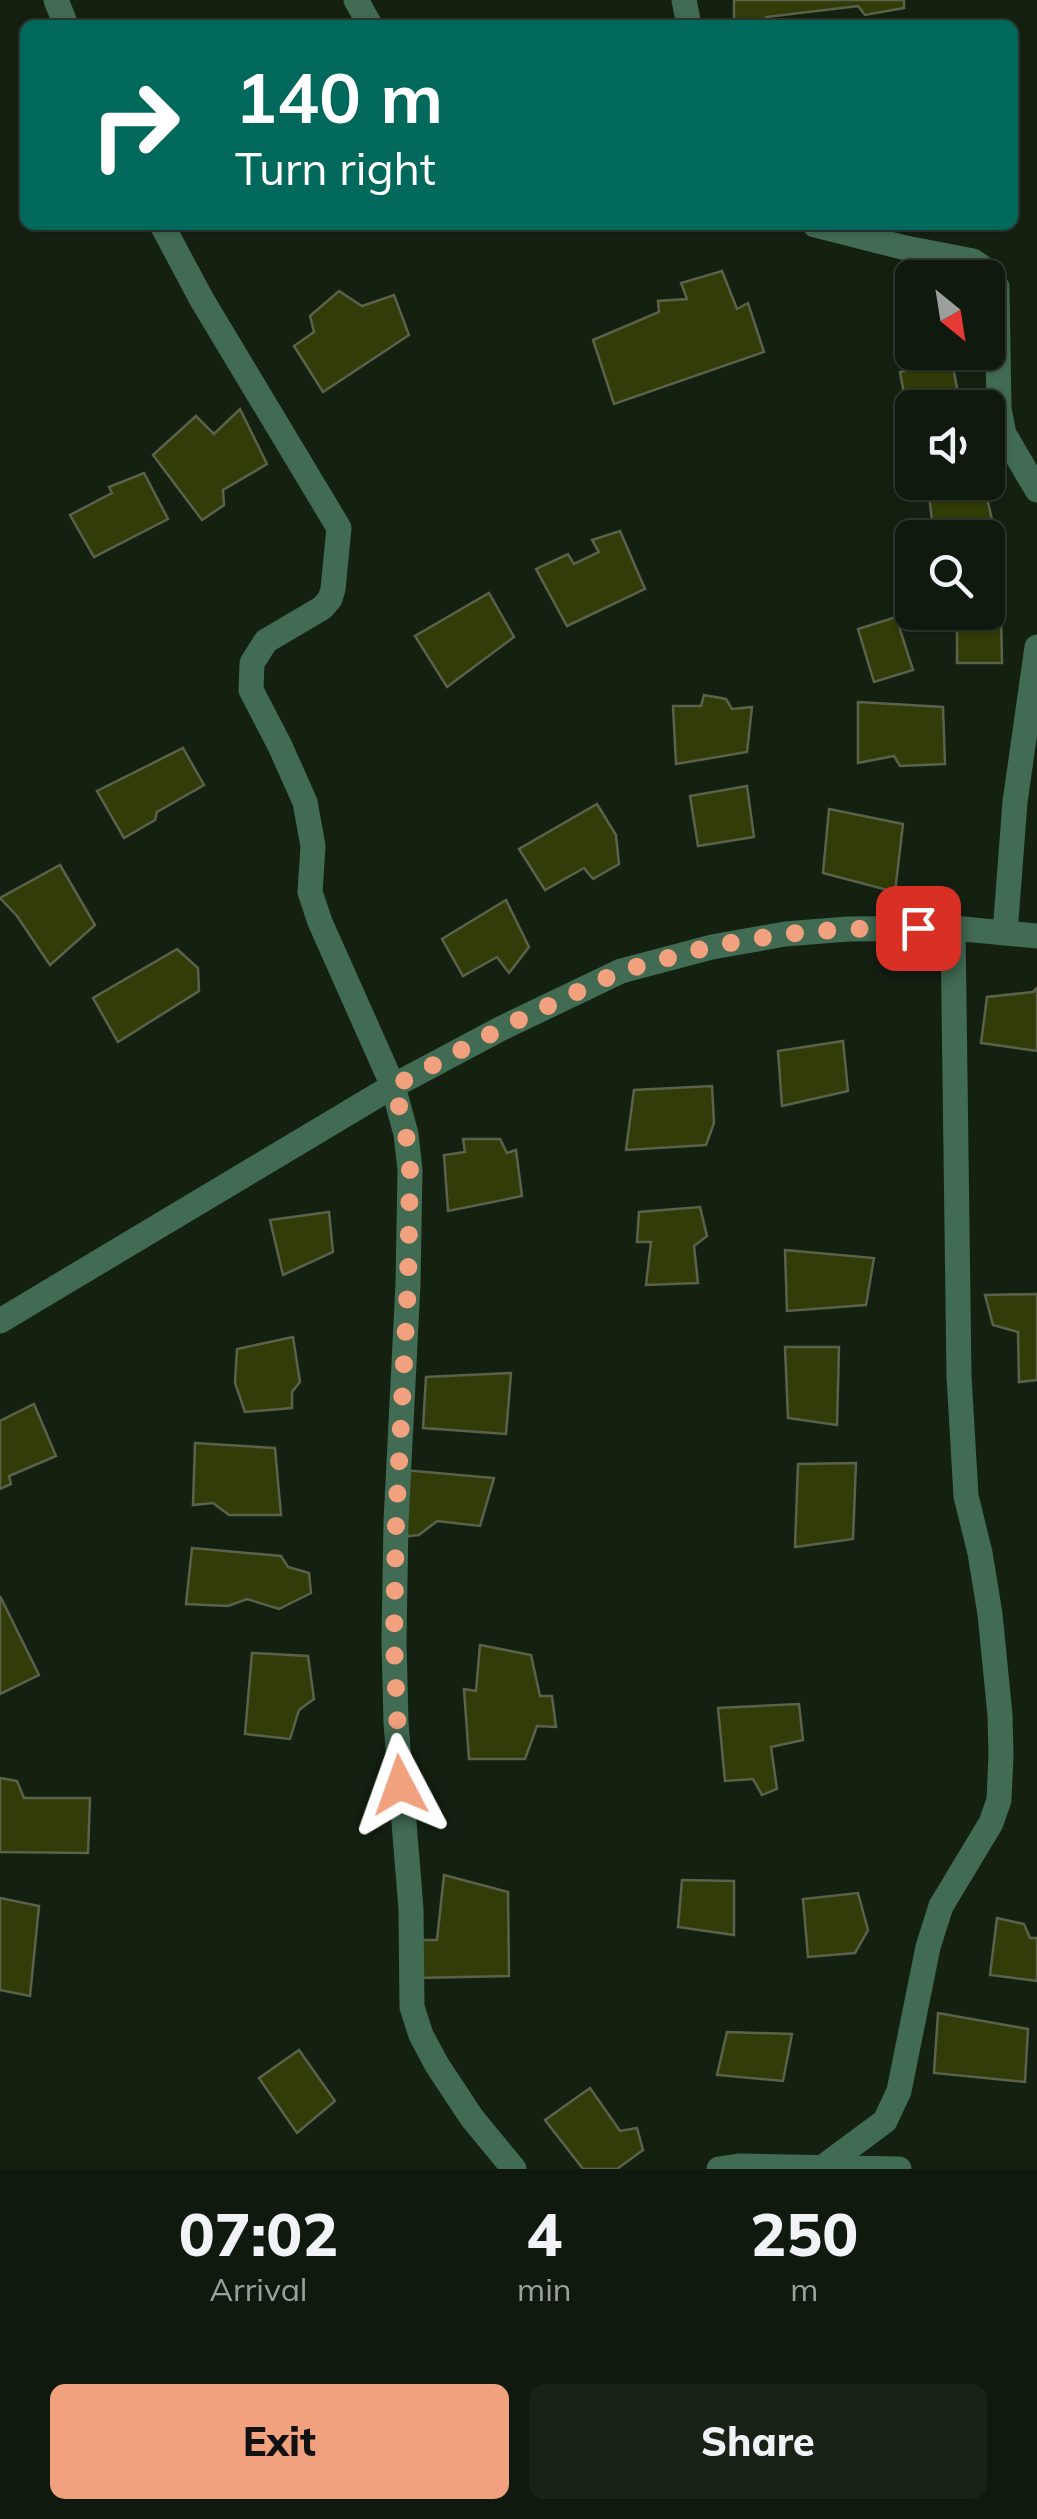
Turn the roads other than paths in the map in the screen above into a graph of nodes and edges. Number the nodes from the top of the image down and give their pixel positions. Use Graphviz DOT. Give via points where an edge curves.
graph roads {
  1 [pos="165,230"];
  2 [pos="835,230"];
  3 [pos="1037,490"];
  4 [pos="1037,647"];
  5 [pos="952,928"];
  6 [pos="1005,933"];
  7 [pos="1037,936"];
  8 [pos="394,1086"];
  9 [pos="0,1321"];
  10 [pos="823,2167"];
  11 [pos="514,2169"];
  12 [pos="719,2169"];
  13 [pos="899,2169"];
  1 -- 8 [label="street" via="339,528 330,599 266,641 252,663 251,690 305,802 313,846 310,892 320,922"];
  2 -- 3 [label="street" via="974,261 988,272 996,287 1004,434"];
  4 -- 6 [label="street"];
  5 -- 6 [label="street"];
  5 -- 8 [label="street" via="784,934 621,971"];
  5 -- 10 [label="street" via="960,1393 966,1496 990,1614 1000,1715 999,1800 941,1906 899,2091 884,2121"];
  6 -- 7 [label="street"];
  8 -- 9 [label="street"];
  8 -- 11 [label="street" via="410,1170 394,1641 412,2008 437,2065"];
  10 -- 12 [label="street"];
  10 -- 13 [label="street"];
}
